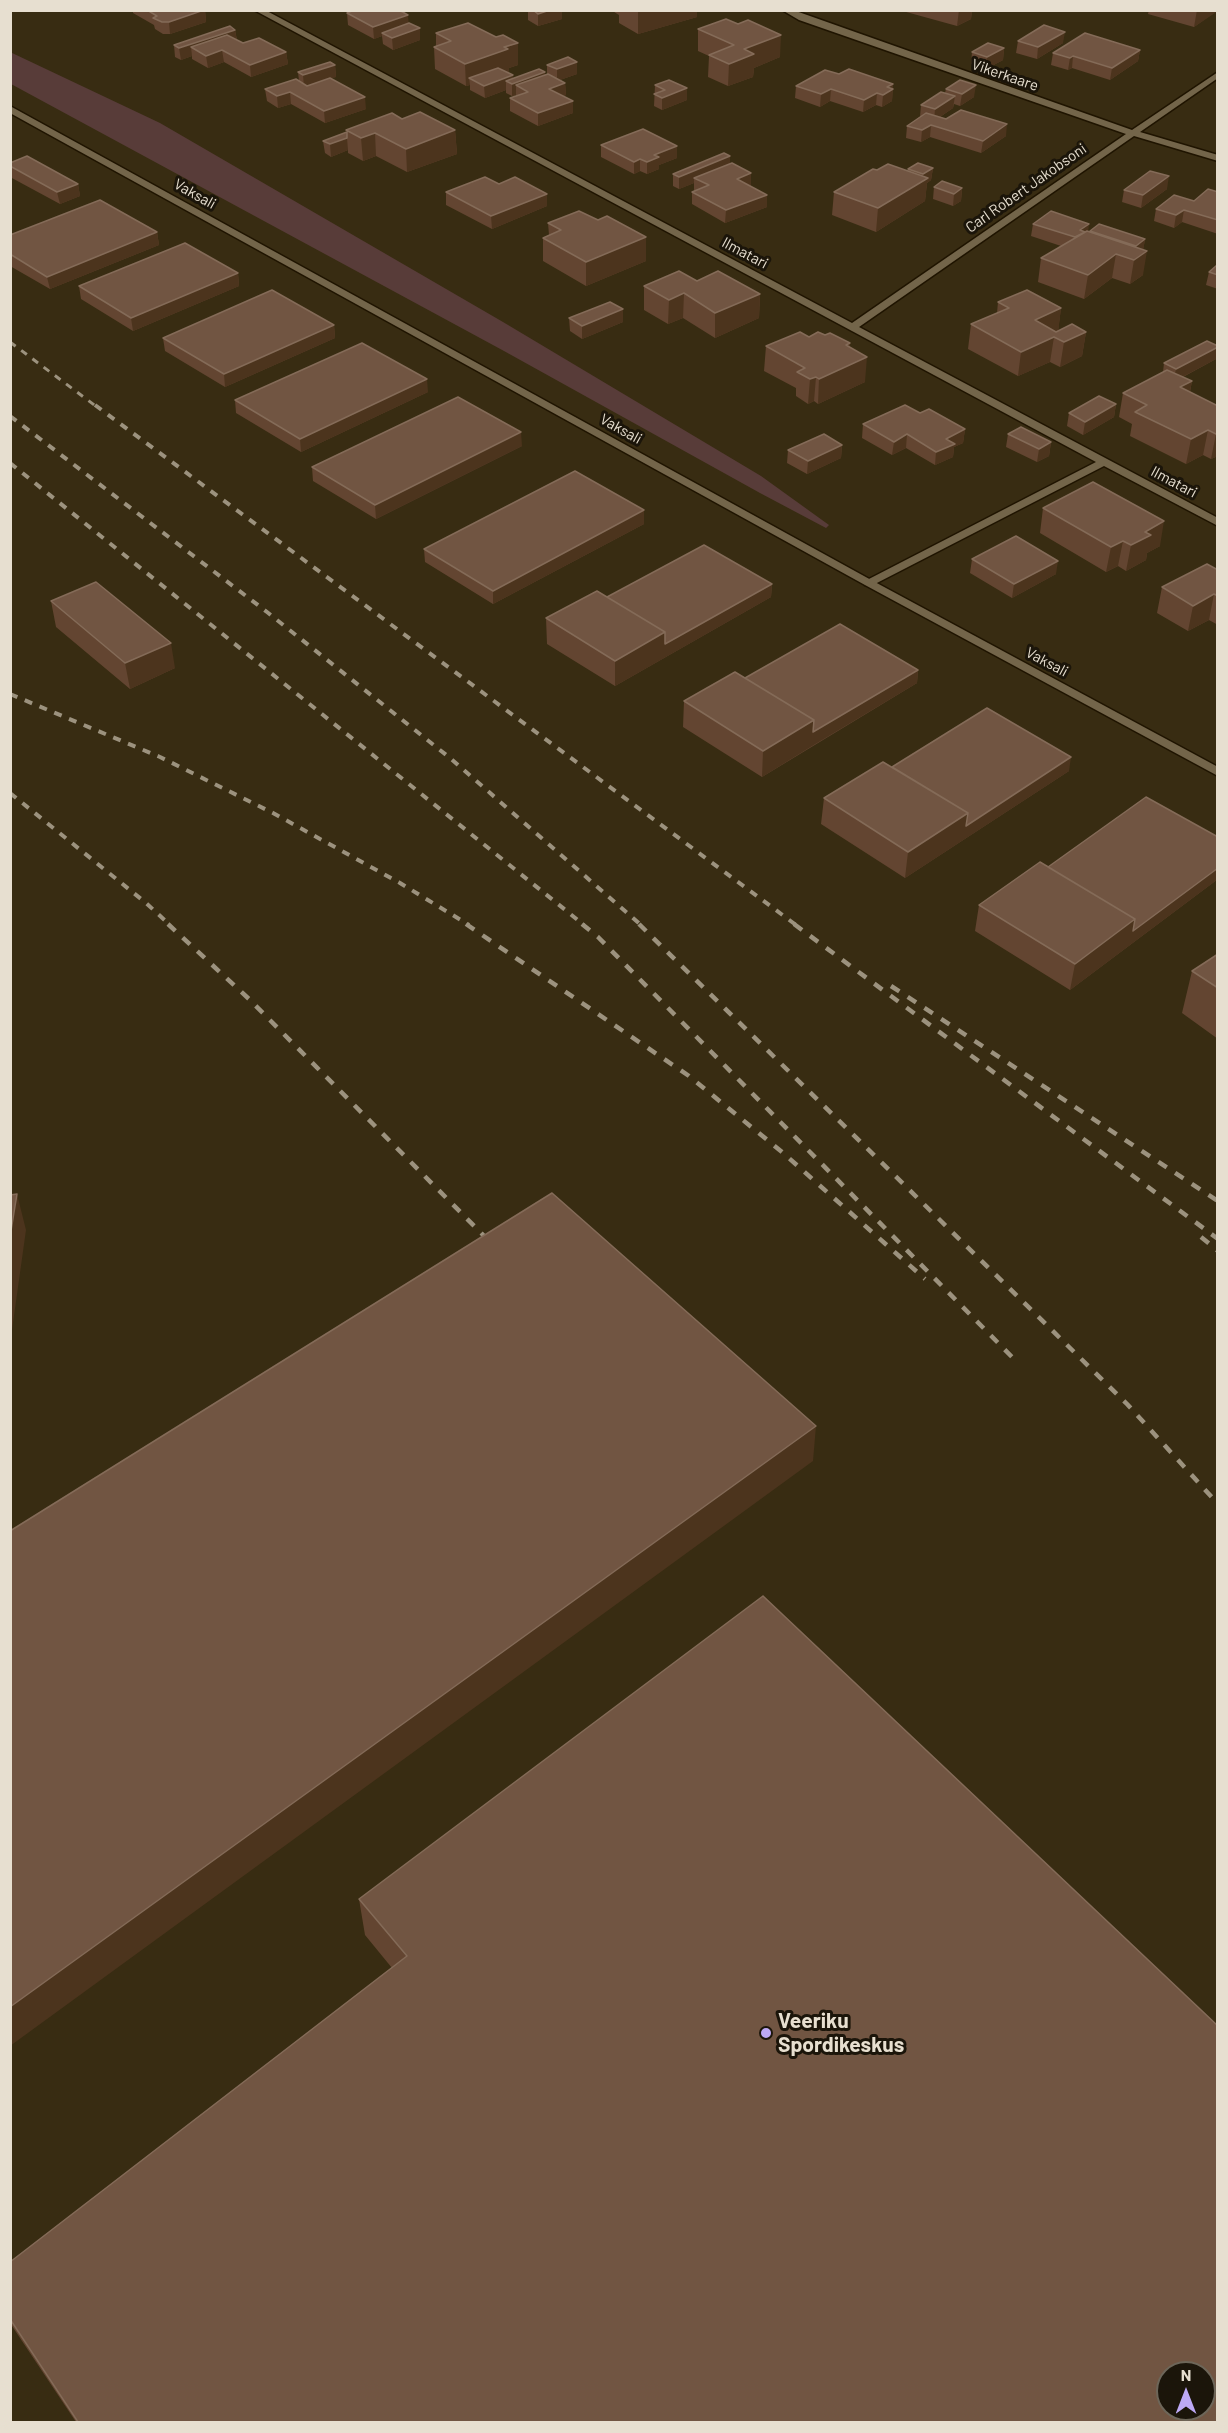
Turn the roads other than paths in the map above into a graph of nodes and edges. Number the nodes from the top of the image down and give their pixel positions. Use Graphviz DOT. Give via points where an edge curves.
graph roads {
  1 [pos="258,10"];
  2 [pos="786,10"];
  3 [pos="1218,74"];
  4 [pos="10,109"];
  5 [pos="1134,132"];
  6 [pos="1218,158"];
  7 [pos="852,328"];
  8 [pos="1104,462"];
  9 [pos="1218,523"];
  10 [pos="869,583"];
  11 [pos="1218,772"];
  1 -- 7 [label="street, Ilmatari"];
  2 -- 5 [label="street, Vikerkaare"];
  3 -- 5 [label="street, Carl Robert Jakobsoni"];
  4 -- 10 [label="street, Vaksali"];
  5 -- 6 [label="street, Vikerkaare"];
  5 -- 7 [label="street, Carl Robert Jakobsoni"];
  7 -- 8 [label="street, Ilmatari"];
  8 -- 9 [label="street, Ilmatari"];
  8 -- 10 [label="street"];
  10 -- 11 [label="street, Vaksali"];
}
